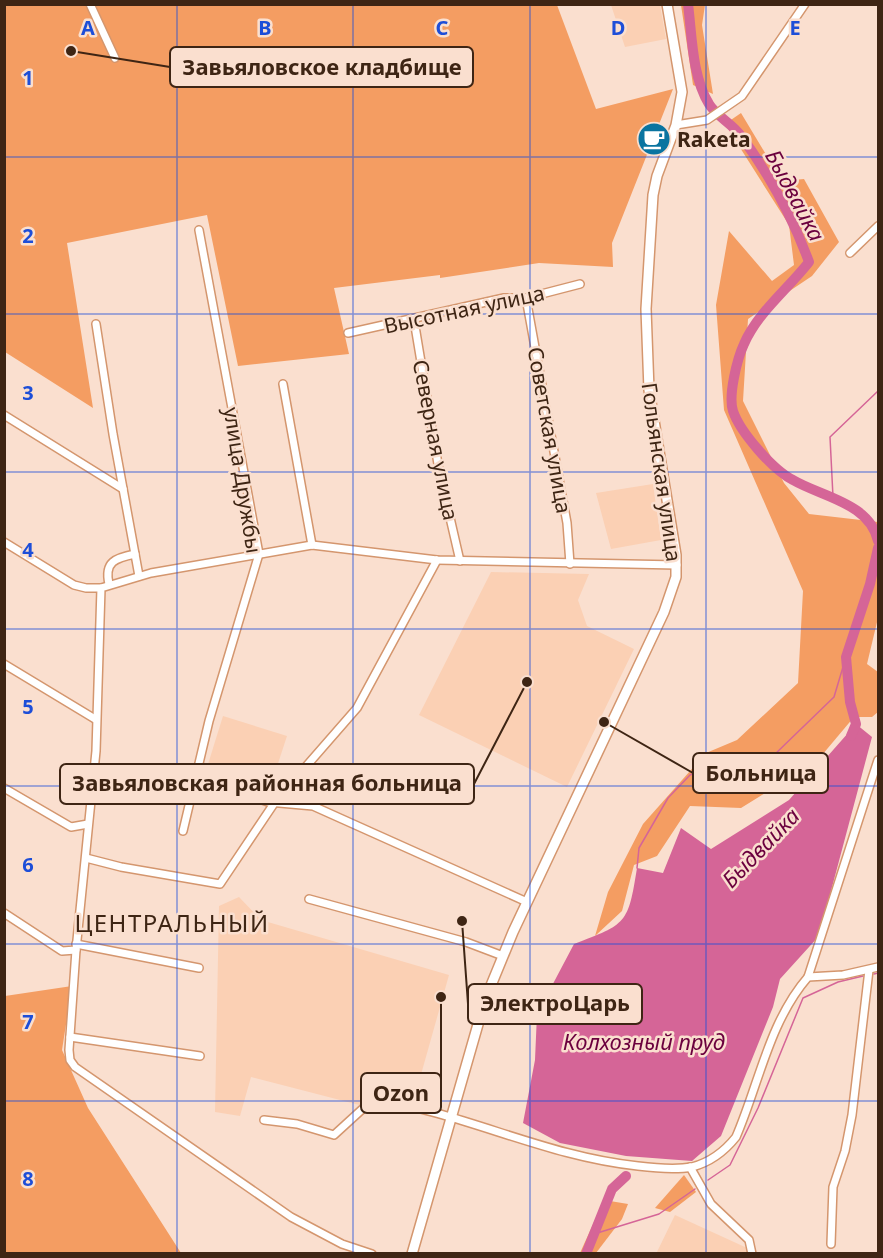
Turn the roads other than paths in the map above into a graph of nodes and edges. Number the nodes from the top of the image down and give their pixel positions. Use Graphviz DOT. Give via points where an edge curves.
graph roads {
  1 [pos="90,4"];
  2 [pos="667,4"];
  3 [pos="805,4"];
  4 [pos="115,58"];
  5 [pos="676,124"];
  6 [pos="879,226"];
  7 [pos="199,230"];
  8 [pos="850,253"];
  9 [pos="580,284"];
  10 [pos="526,298"];
  11 [pos="414,320"];
  12 [pos="96,324"];
  13 [pos="348,333"];
  14 [pos="283,384"];
  15 [pos="4,416"];
  16 [pos="123,489"];
  17 [pos="4,542"];
  18 [pos="312,545"];
  19 [pos="135,554"];
  20 [pos="259,554"];
  21 [pos="437,560"];
  22 [pos="460,561"];
  23 [pos="570,564"];
  24 [pos="677,565"];
  25 [pos="139,576"];
  26 [pos="109,584"];
  27 [pos="101,588"];
  28 [pos="4,664"];
  29 [pos="95,719"];
  30 [pos="879,760"];
  31 [pos="196,778"];
  32 [pos="4,788"];
  33 [pos="275,802"];
  34 [pos="88,824"];
  35 [pos="183,831"];
  36 [pos="86,858"];
  37 [pos="309,899"];
  38 [pos="527,902"];
  39 [pos="4,913"];
  40 [pos="76,947"];
  41 [pos="503,956"];
  42 [pos="879,967"];
  43 [pos="199,968"];
  44 [pos="869,970"];
  45 [pos="808,978"];
  46 [pos="70,1037"];
  47 [pos="200,1056"];
  48 [pos="451,1116"];
  49 [pos="264,1120"];
  50 [pos="690,1167"];
  51 [pos="831,1244"];
  52 [pos="372,1254"];
  53 [pos="412,1254"];
  54 [pos="752,1254"];
  1 -- 4 [label="street"];
  2 -- 5 [label="main road, Гольянская улица" via="682,92"];
  3 -- 5 [label="street" via="742,96 707,120"];
  5 -- 24 [label="main road, Гольянская улица" via="653,195 646,309 649,390"];
  6 -- 8 [label="street"];
  7 -- 20 [label="street, улица Дружбы"];
  9 -- 10 [label="street, Высотная улица"];
  10 -- 11 [label="street, Высотная улица" via="504,298"];
  10 -- 23 [label="street, Советская улица" via="567,523"];
  11 -- 13 [label="street, Высотная улица"];
  11 -- 22 [label="street, Северная улица" via="439,470"];
  12 -- 16 [label="street"];
  14 -- 18 [label="street"];
  15 -- 16 [label="street"];
  16 -- 19 [label="street"];
  17 -- 27 [label="street" via="81,588"];
  18 -- 20 [label="street"];
  18 -- 21 [label="street"];
  19 -- 25 [label="street"];
  19 -- 26 [label="street" via="110,564 106,571"];
  20 -- 25 [label="street"];
  20 -- 31 [label="street, улица Дружбы"];
  21 -- 22 [label="street"];
  21 -- 33 [label="street" via="357,708"];
  22 -- 23 [label="street"];
  23 -- 24 [label="street"];
  24 -- 38 [label="main road, Гольянская улица" via="664,612"];
  25 -- 26 [label="street"];
  26 -- 27 [label="street"];
  27 -- 29 [label="street"];
  28 -- 29 [label="street"];
  29 -- 34 [label="street" via="96,751"];
  30 -- 45 [label="street"];
  31 -- 33 [label="street"];
  31 -- 35 [label="street, улица Дружбы"];
  32 -- 34 [label="street" via="70,827"];
  33 -- 36 [label="street" via="220,884"];
  33 -- 38 [label="street" via="313,806"];
  34 -- 36 [label="street"];
  36 -- 40 [label="street"];
  37 -- 41 [label="street" via="466,942"];
  38 -- 41 [label="main road, Гольянская улица"];
  39 -- 40 [label="street" via="62,951"];
  40 -- 43 [label="street"];
  40 -- 46 [label="street"];
  41 -- 48 [label="main road, Гольянская улица" via="478,1021"];
  42 -- 44 [label="street"];
  44 -- 45 [label="street"];
  44 -- 51 [label="street" via="852,1115 833,1187"];
  45 -- 50 [label="street" via="795,992 774,1033 736,1137 725,1151"];
  46 -- 47 [label="street"];
  46 -- 52 [label="street" via="70,1060 83,1075 291,1217 342,1244"];
  48 -- 49 [label="street" via="378,1100 369,1103 334,1135 297,1124"];
  48 -- 50 [label="street" via="607,1163"];
  48 -- 53 [label="main road, Гольянская улица"];
  50 -- 54 [label="street" via="711,1204 748,1240"];
}
